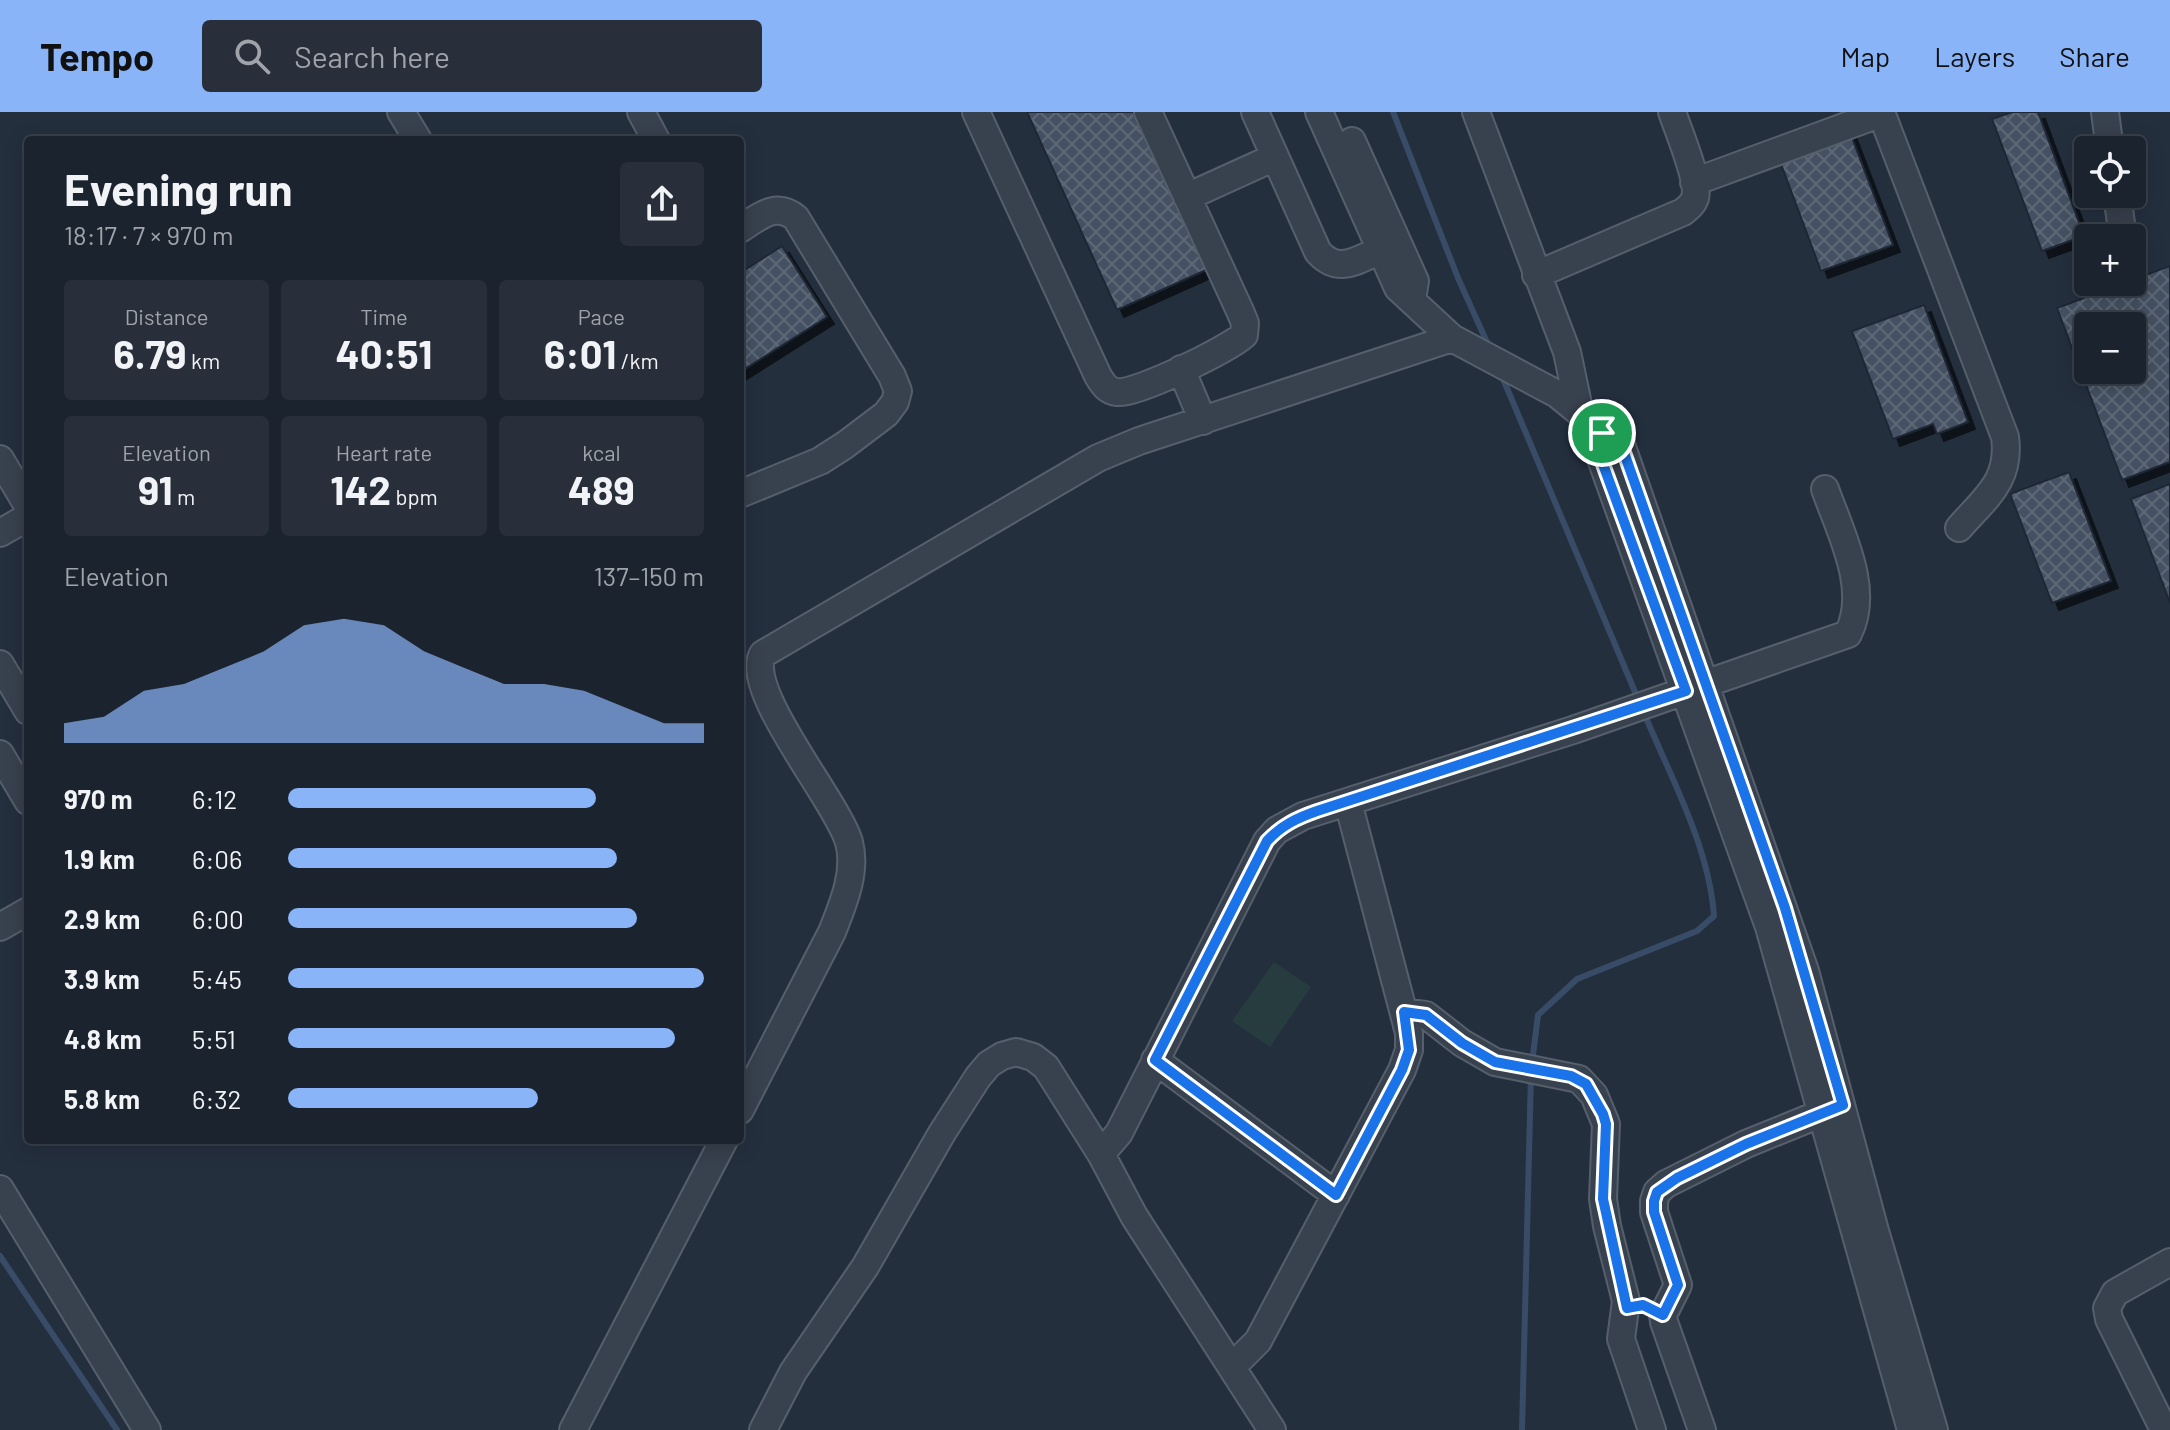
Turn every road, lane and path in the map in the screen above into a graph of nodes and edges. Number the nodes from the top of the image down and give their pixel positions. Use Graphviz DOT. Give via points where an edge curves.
graph roads {
  1 [pos="401,112"];
  2 [pos="641,112"];
  3 [pos="976,112"];
  4 [pos="1148,112"];
  5 [pos="1255,112"];
  6 [pos="1319,112"];
  7 [pos="1339,112"];
  8 [pos="1476,112"];
  9 [pos="1672,112"];
  10 [pos="2105,112"];
  11 [pos="1881,113"];
  12 [pos="416,136"];
  13 [pos="654,136"];
  14 [pos="2108,136"];
  15 [pos="1275,157"];
  16 [pos="1694,182"];
  17 [pos="1187,197"];
  18 [pos="744,226"];
  19 [pos="1381,250"];
  20 [pos="1536,275"];
  21 [pos="1412,299"];
  22 [pos="1460,344"];
  23 [pos="1181,369"];
  24 [pos="1579,409"];
  25 [pos="1203,421"];
  26 [pos="0,459"];
  27 [pos="1825,489"];
  28 [pos="744,492"];
  29 [pos="24,499"];
  30 [pos="24,519"];
  31 [pos="1959,528"];
  32 [pos="0,533"];
  33 [pos="750,653"];
  34 [pos="0,664"];
  35 [pos="1685,691"];
  36 [pos="24,704"];
  37 [pos="0,754"];
  38 [pos="24,794"];
  39 [pos="1348,802"];
  40 [pos="24,913"];
  41 [pos="0,927"];
  42 [pos="1404,1012"];
  43 [pos="1155,1060"];
  44 [pos="744,1102"];
  45 [pos="1832,1109"];
  46 [pos="722,1144"];
  47 [pos="1101,1154"];
  48 [pos="0,1189"];
  49 [pos="1336,1195"];
  50 [pos="2170,1262"];
  51 [pos="1627,1308"];
  52 [pos="1663,1315"];
  53 [pos="1232,1367"];
  54 [pos="147,1430"];
  55 [pos="573,1430"];
  56 [pos="763,1430"];
  57 [pos="1272,1430"];
  58 [pos="1652,1430"];
  59 [pos="1702,1430"];
  60 [pos="1911,1430"];
  61 [pos="1934,1430"];
  62 [pos="2164,1430"];
  1 -- 12 [label="street"];
  2 -- 13 [label="street"];
  3 -- 23 [label="street" via="1106,388 1131,391"];
  4 -- 17 [label="street"];
  5 -- 15 [label="street"];
  6 -- 19 [label="street"];
  7 -- 21 [label="street" via="1415,281"];
  8 -- 20 [label="street"];
  9 -- 16 [label="street"];
  10 -- 14 [label="street"];
  11 -- 16 [label="street"];
  11 -- 31 [label="street" via="2005,437 2003,473"];
  15 -- 17 [label="street"];
  15 -- 19 [label="street" via="1327,262 1339,266"];
  16 -- 20 [label="street" via="1696,195 1683,212"];
  17 -- 23 [label="street" via="1245,323 1244,335 1235,343"];
  18 -- 28 [label="street" via="777,209 796,218 898,391 886,414 845,445"];
  19 -- 21 [label="street" via="1398,288"];
  20 -- 24 [label="street" via="1567,352"];
  21 -- 22 [label="street"];
  22 -- 24 [label="street"];
  22 -- 25 [label="street"];
  23 -- 25 [label="street"];
  24 -- 35 [label="street" via="1602,433 1600,456"];
  25 -- 33 [label="street" via="1098,458 772,648"];
  26 -- 29 [label="street"];
  27 -- 35 [label="street" via="1855,584 1848,634"];
  30 -- 32 [label="street"];
  33 -- 44 [label="street" via="771,704 843,828 851,858 844,903 832,932"];
  34 -- 36 [label="street"];
  35 -- 39 [label="street"];
  35 -- 45 [label="street"];
  37 -- 38 [label="street"];
  39 -- 42 [label="street"];
  39 -- 43 [label="street" via="1289,822 1267,841"];
  40 -- 41 [label="street"];
  42 -- 49 [label="street" via="1409,1050 1402,1070"];
  42 -- 51 [label="street" via="1426,1015 1479,1054 1579,1079 1594,1095 1606,1134 1603,1199"];
  43 -- 47 [label="street" via="1119,1133"];
  43 -- 49 [label="street"];
  45 -- 52 [label="street" via="1746,1144 1657,1192 1654,1212 1678,1285"];
  45 -- 60 [label="street"];
  45 -- 61 [label="street" via="1875,1231"];
  46 -- 55 [label="street"];
  47 -- 53 [label="street" via="1134,1216"];
  47 -- 56 [label="street" via="1046,1067 1016,1052 989,1064 942,1133 851,1290 793,1372"];
  48 -- 54 [label="street"];
  49 -- 53 [label="street" via="1258,1341"];
  50 -- 62 [label="street" via="2115,1293 2107,1308"];
  51 -- 52 [label="street" via="1643,1305"];
  51 -- 58 [label="street" via="1621,1339"];
  52 -- 59 [label="street"];
  53 -- 57 [label="street"];
}
